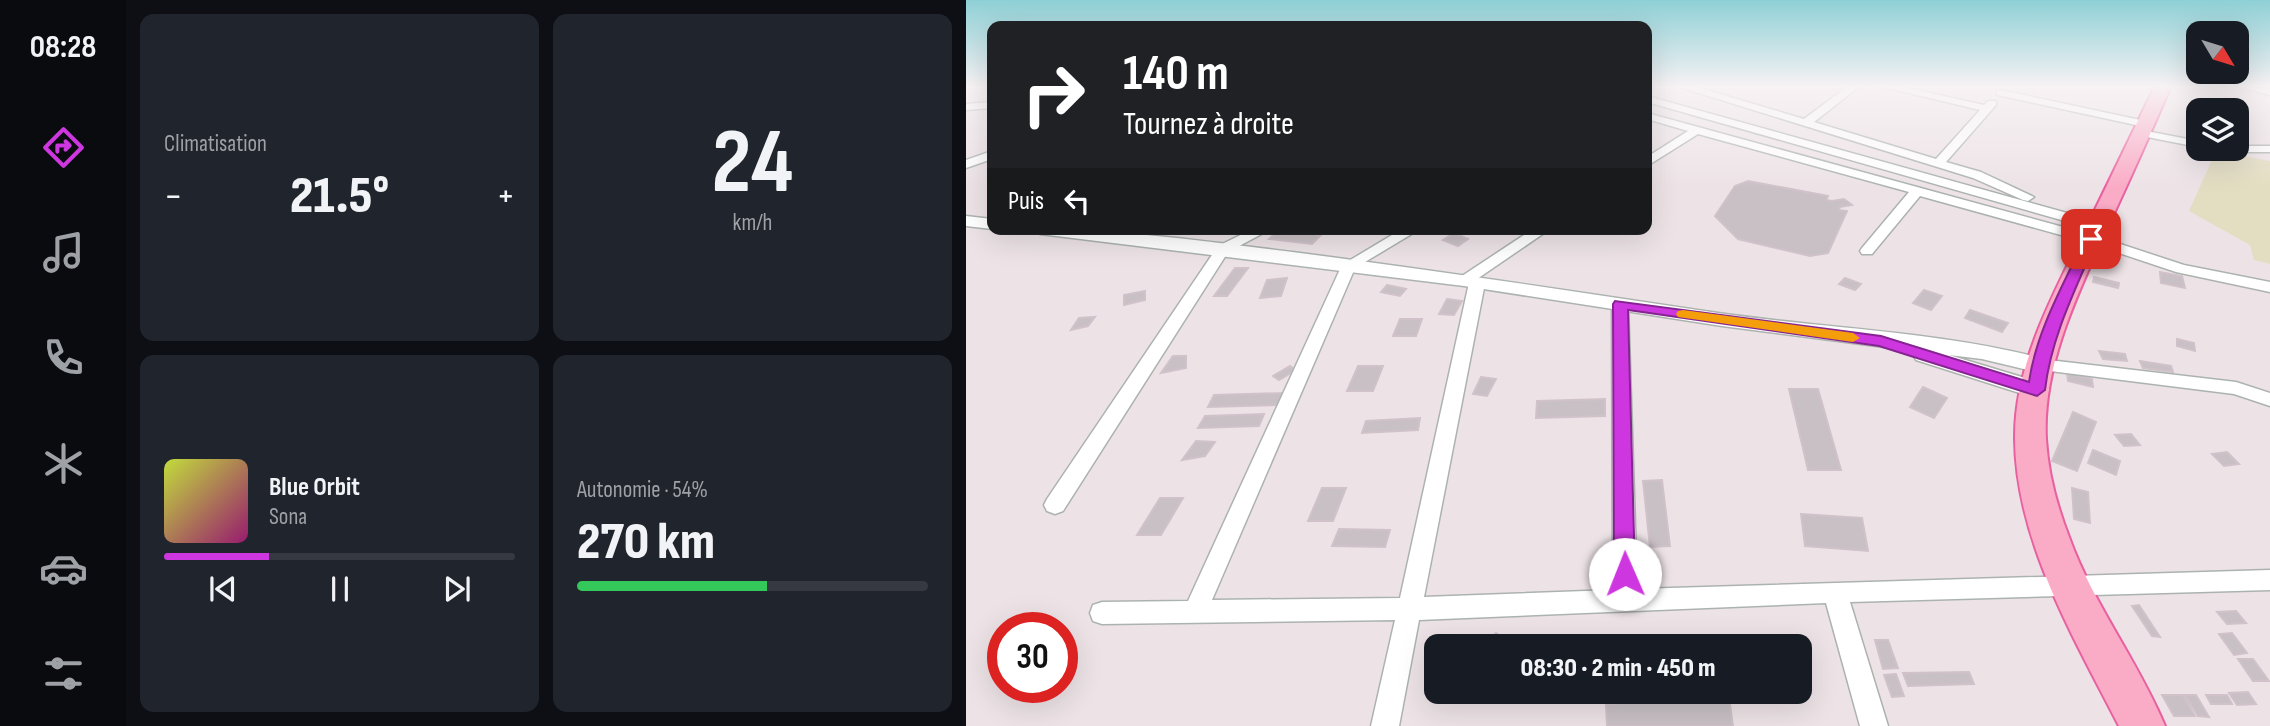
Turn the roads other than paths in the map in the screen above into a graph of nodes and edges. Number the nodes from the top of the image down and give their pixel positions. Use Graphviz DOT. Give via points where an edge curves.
graph roads {
  1 [pos="1661,120"];
  2 [pos="1724,120"];
  3 [pos="1797,120"];
  4 [pos="1810,120"];
  5 [pos="1977,120"];
  6 [pos="2113,120"];
  7 [pos="2147,120"];
  8 [pos="1806,123"];
  9 [pos="2143,128"];
  10 [pos="1696,130"];
  11 [pos="2186,141"];
  12 [pos="2249,149"];
  13 [pos="2270,149"];
  14 [pos="987,157"];
  15 [pos="1652,159"];
  16 [pos="1939,163"];
  17 [pos="966,164"];
  18 [pos="1916,192"];
  19 [pos="966,222"];
  20 [pos="987,224"];
  21 [pos="2093,230"];
  22 [pos="1098,235"];
  23 [pos="1251,235"];
  24 [pos="1402,235"];
  25 [pos="1535,235"];
  26 [pos="1223,248"];
  27 [pos="1867,251"];
  28 [pos="1349,265"];
  29 [pos="1471,281"];
  30 [pos="2270,287"];
  31 [pos="1620,304"];
  32 [pos="2038,378"];
  33 [pos="2270,400"];
  34 [pos="1055,505"];
  35 [pos="2270,580"];
  36 [pos="2069,586"];
  37 [pos="1835,592"];
  38 [pos="1625,601"];
  39 [pos="1409,609"];
  40 [pos="1196,610"];
  41 [pos="1102,613"];
  42 [pos="1385,726"];
  43 [pos="1874,726"];
  44 [pos="2143,726"];
  1 -- 10 [label="street"];
  2 -- 21 [label="street" via="1864,158"];
  3 -- 8 [label="street"];
  4 -- 8 [label="street"];
  5 -- 16 [label="street"];
  6 -- 9 [label="street"];
  7 -- 9 [label="main road"];
  8 -- 16 [label="street"];
  9 -- 11 [label="street"];
  9 -- 21 [label="main road"];
  10 -- 15 [label="street"];
  10 -- 18 [label="street"];
  12 -- 13 [label="street"];
  14 -- 17 [label="street"];
  16 -- 21 [label="street" via="1977,175"];
  18 -- 21 [label="street"];
  18 -- 27 [label="street"];
  19 -- 20 [label="street"];
  21 -- 30 [label="street" via="2193,272"];
  21 -- 32 [label="main road" via="2056,316"];
  22 -- 26 [label="street"];
  23 -- 26 [label="street"];
  24 -- 28 [label="street"];
  25 -- 29 [label="street"];
  26 -- 28 [label="street"];
  26 -- 34 [label="street"];
  28 -- 29 [label="street"];
  28 -- 40 [label="street"];
  29 -- 31 [label="street"];
  29 -- 39 [label="street"];
  31 -- 32 [label="street" via="1881,341"];
  31 -- 38 [label="street"];
  32 -- 33 [label="street" via="2236,388"];
  32 -- 36 [label="main road" via="2032,466 2042,511"];
  35 -- 36 [label="street"];
  36 -- 37 [label="street"];
  36 -- 44 [label="main road"];
  37 -- 38 [label="street"];
  37 -- 43 [label="street"];
  38 -- 39 [label="street"];
  39 -- 40 [label="street"];
  39 -- 42 [label="street"];
  40 -- 41 [label="street"];
}
